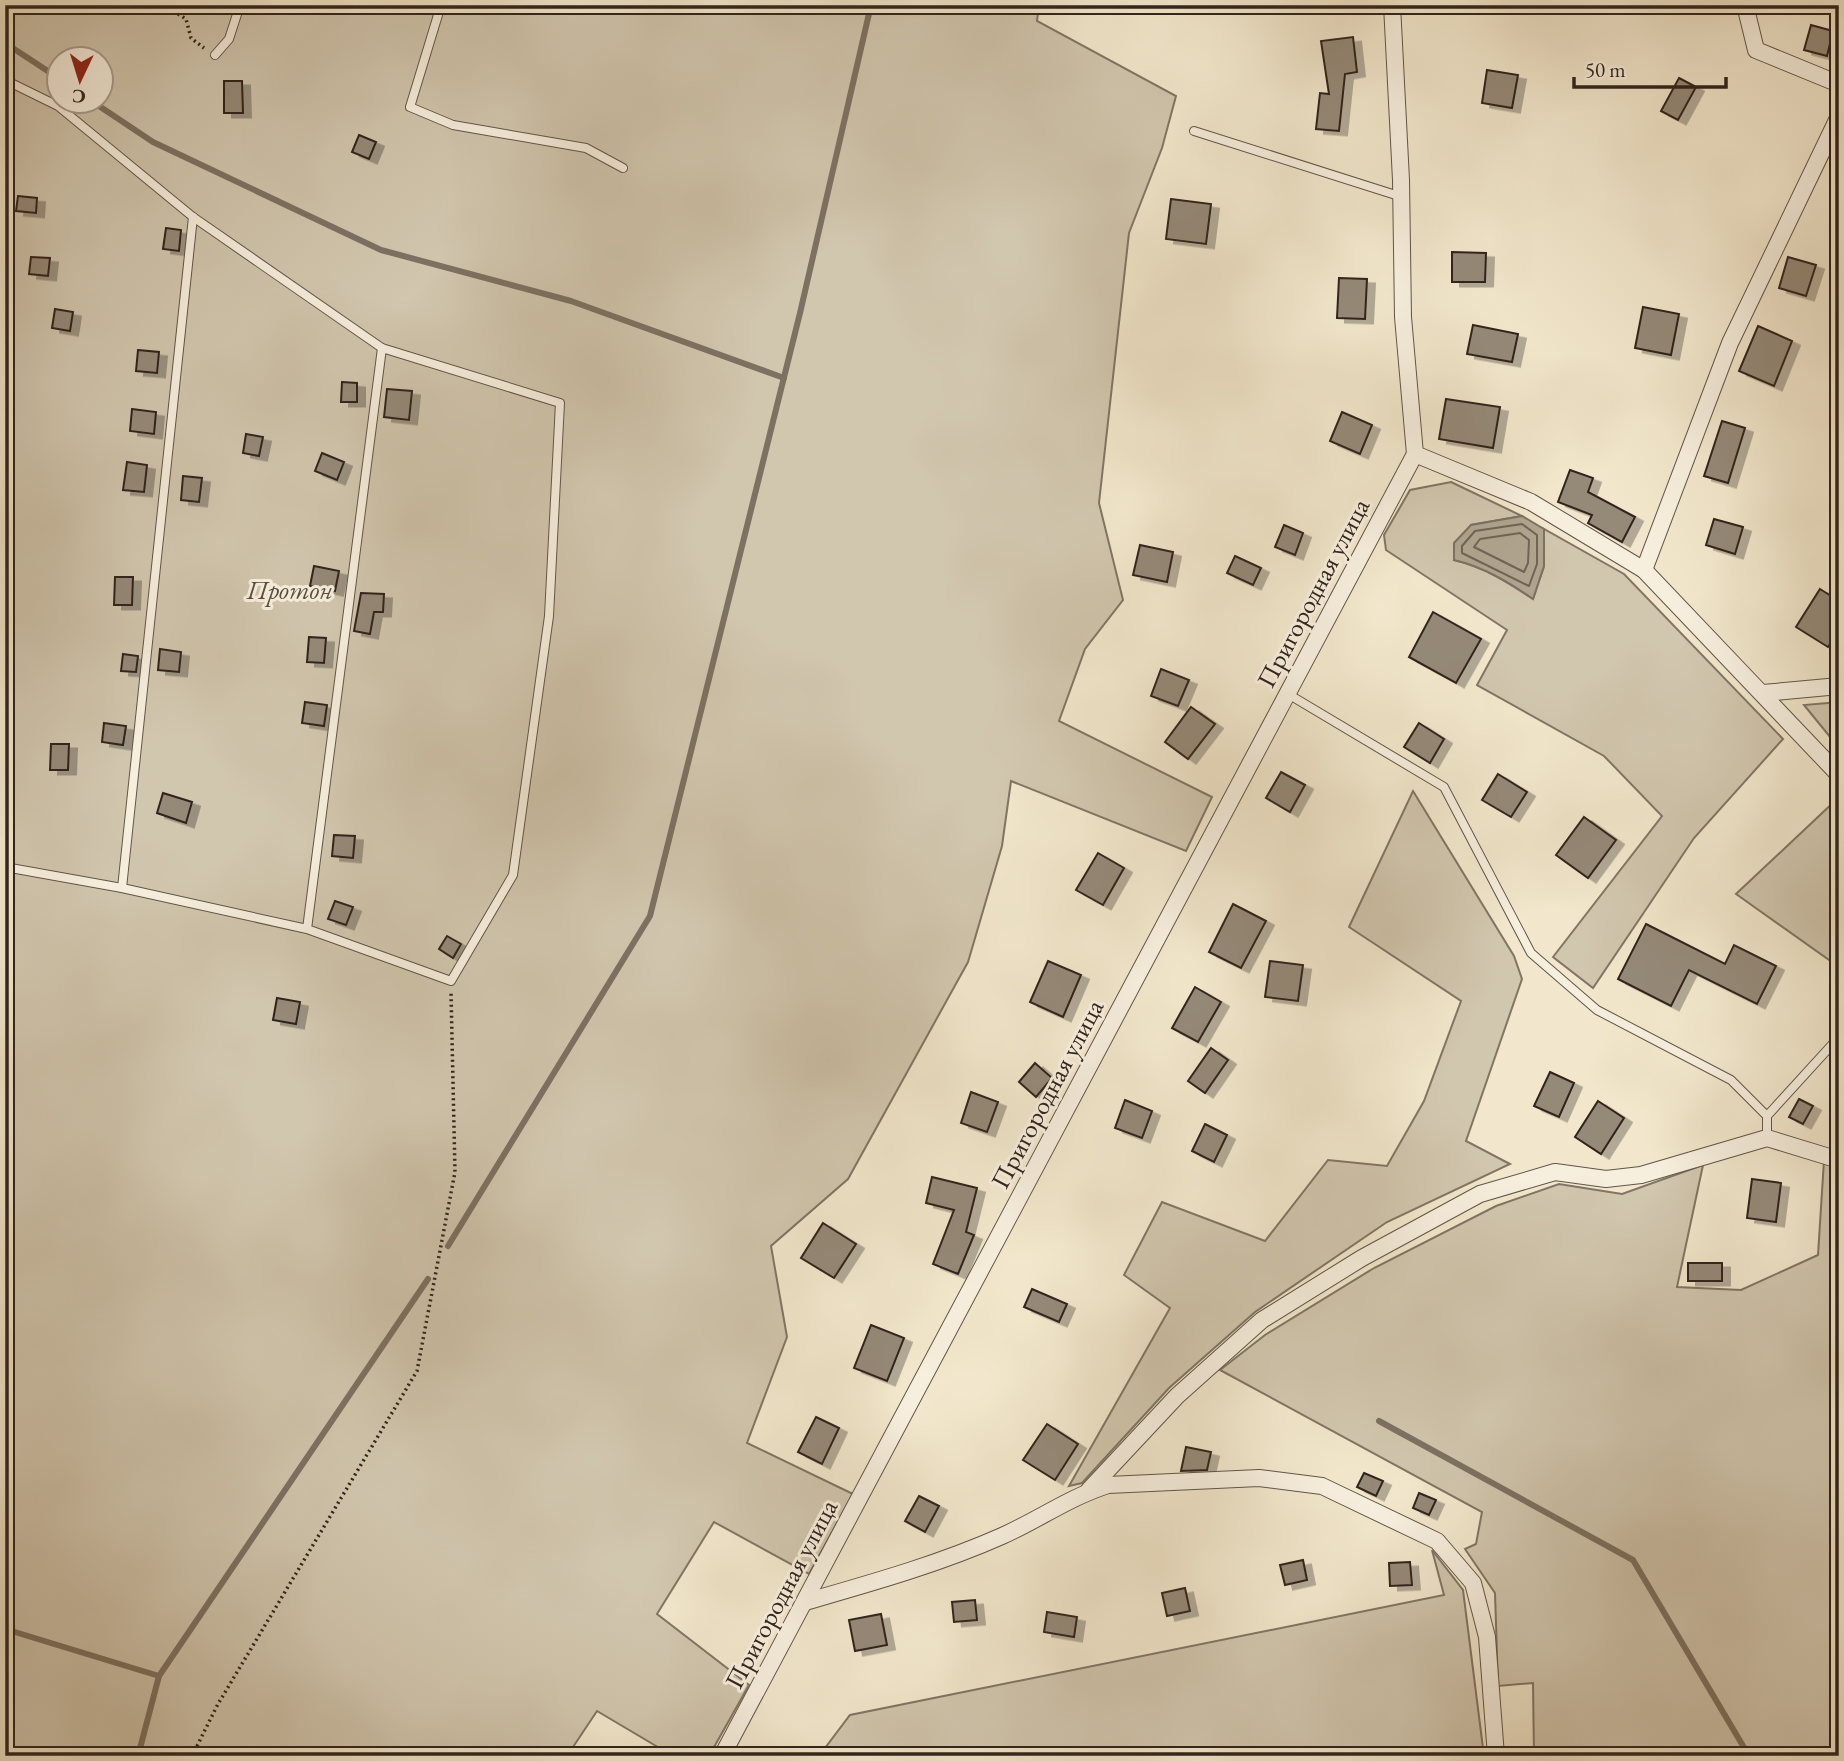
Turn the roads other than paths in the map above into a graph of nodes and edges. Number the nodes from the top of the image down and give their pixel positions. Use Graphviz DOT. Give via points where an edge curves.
graph roads {
  1 [pos="240,5"];
  2 [pos="441,5"];
  3 [pos="1392,5"];
  4 [pos="1745,5"];
  5 [pos="215,55"];
  6 [pos="8,82"];
  7 [pos="1839,84"];
  8 [pos="1839,116"];
  9 [pos="5,123"];
  10 [pos="1194,131"];
  11 [pos="623,168"];
  12 [pos="1402,197"];
  13 [pos="193,217"];
  14 [pos="382,348"];
  15 [pos="1415,454"];
  16 [pos="1644,570"];
  17 [pos="1839,687"];
  18 [pos="1763,693"];
  19 [pos="1288,694"];
  20 [pos="1839,775"];
  21 [pos="5,867"];
  22 [pos="122,888"];
  23 [pos="307,929"];
  24 [pos="1839,1037"];
  25 [pos="1767,1116"];
  26 [pos="1767,1138"];
  27 [pos="1839,1160"];
  28 [pos="1086,1492"];
  29 [pos="804,1602"];
  30 [pos="722,1756"];
  31 [pos="1496,1756"];
  1 -- 5 [label="lane" via="229,39"];
  2 -- 11 [label="lane" via="410,107 453,125 586,148"];
  3 -- 12 [label="street"];
  4 -- 7 [label="street" via="1756,50"];
  6 -- 9 [label="lane"];
  6 -- 13 [label="lane" via="58,106"];
  8 -- 16 [label="street" via="1730,343"];
  10 -- 12 [label="lane"];
  12 -- 15 [label="street" via="1403,317"];
  13 -- 14 [label="lane"];
  13 -- 22 [label="lane"];
  14 -- 23 [label="lane"];
  14 -- 23 [label="lane" via="560,403 549,615 513,875 451,981"];
  15 -- 16 [label="street" via="1531,502"];
  15 -- 19 [label="street, Пригородная улица"];
  16 -- 18 [label="street"];
  17 -- 18 [label="street"];
  18 -- 20 [label="street"];
  19 -- 25 [label="lane" via="1444,787 1531,953 1597,1010 1731,1080"];
  19 -- 29 [label="street, Пригородная улица"];
  21 -- 22 [label="lane"];
  22 -- 23 [label="lane"];
  24 -- 25 [label="lane"];
  25 -- 26 [label="lane"];
  26 -- 27 [label="street"];
  26 -- 28 [label="street" via="1641,1175 1606,1179 1555,1172 1480,1194 1362,1258 1262,1320 1177,1396"];
  28 -- 29 [label="street" via="1003,1536 904,1573"];
  28 -- 31 [label="street" via="1108,1485 1259,1478 1322,1486 1437,1541 1473,1583 1487,1637"];
  29 -- 30 [label="street, Пригородная улица"];
}
